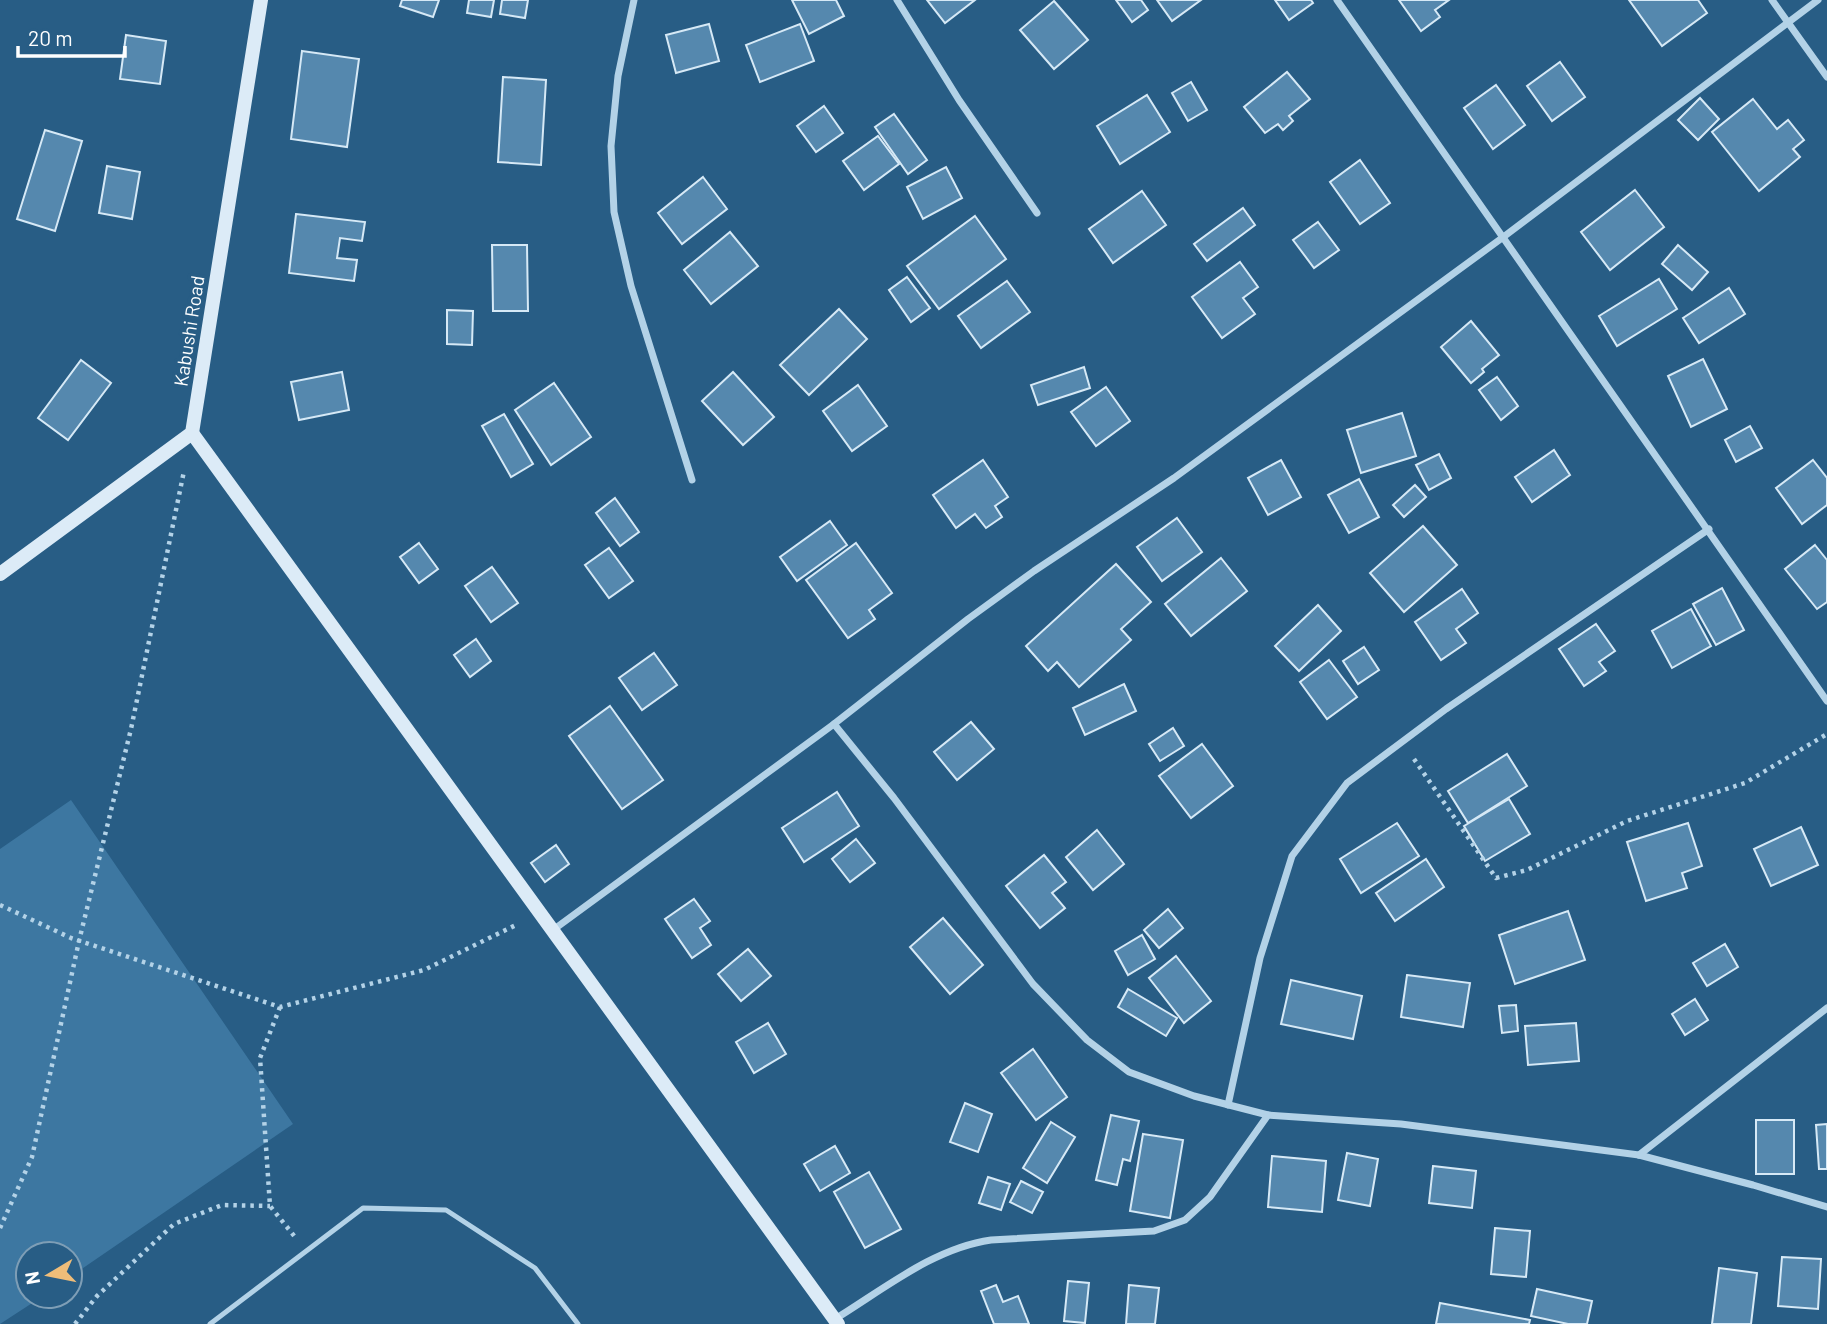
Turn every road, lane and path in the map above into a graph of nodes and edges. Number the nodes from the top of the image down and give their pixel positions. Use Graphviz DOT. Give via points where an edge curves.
graph roads {
  1 [pos="261,0"];
  2 [pos="634,0"];
  3 [pos="897,0"];
  4 [pos="1337,0"];
  5 [pos="1772,0"];
  6 [pos="1818,0"];
  7 [pos="1788,23"];
  8 [pos="1827,77"];
  9 [pos="1037,213"];
  10 [pos="1503,238"];
  11 [pos="192,433"];
  12 [pos="692,480"];
  13 [pos="1709,529"];
  14 [pos="0,574"];
  15 [pos="1827,701"];
  16 [pos="834,724"];
  17 [pos="1827,734"];
  18 [pos="1401,740"];
  19 [pos="0,905"];
  20 [pos="541,913"];
  21 [pos="553,930"];
  22 [pos="79,941"];
  23 [pos="281,1007"];
  24 [pos="1827,1009"];
  25 [pos="1228,1105"];
  26 [pos="1268,1115"];
  27 [pos="1639,1155"];
  28 [pos="270,1206"];
  29 [pos="1827,1207"];
  30 [pos="0,1228"];
  31 [pos="307,1251"];
  32 [pos="837,1322"];
  33 [pos="75,1324"];
  34 [pos="211,1324"];
  35 [pos="578,1324"];
  1 -- 11 [label="main road, Kabushi Road"];
  2 -- 12 [label="street" via="618,76 611,146 614,212 631,286"];
  3 -- 9 [label="street"];
  4 -- 10 [label="street"];
  5 -- 7 [label="street"];
  6 -- 7 [label="street"];
  7 -- 8 [label="street"];
  7 -- 10 [label="street"];
  10 -- 13 [label="street"];
  10 -- 16 [label="street" via="1174,478 1034,571"];
  11 -- 14 [label="main road"];
  11 -- 20 [label="main road"];
  11 -- 22 [label="path" via="131,729"];
  13 -- 15 [label="street"];
  13 -- 18 [label="street"];
  16 -- 21 [label="street"];
  16 -- 25 [label="street" via="1033,984 1087,1040 1129,1072"];
  17 -- 18 [label="path" via="1745,783 1627,821 1527,870 1496,878"];
  18 -- 25 [label="street" via="1347,783 1292,856 1259,958"];
  19 -- 22 [label="path"];
  20 -- 21 [label="main road"];
  20 -- 23 [label="path" via="424,970"];
  21 -- 32 [label="main road"];
  22 -- 23 [label="path"];
  22 -- 30 [label="path" via="32,1157"];
  23 -- 28 [label="path" via="260,1058"];
  24 -- 27 [label="street"];
  25 -- 26 [label="street"];
  26 -- 27 [label="street" via="1401,1124"];
  26 -- 32 [label="street" via="1210,1197 1185,1220 1154,1231 969,1243 944,1253"];
  27 -- 29 [label="street"];
  28 -- 31 [label="path"];
  28 -- 33 [label="path" via="222,1205 174,1224 97,1296"];
  31 -- 34 [label="lane"];
  31 -- 35 [label="lane" via="363,1208 446,1210 535,1268"];
}
